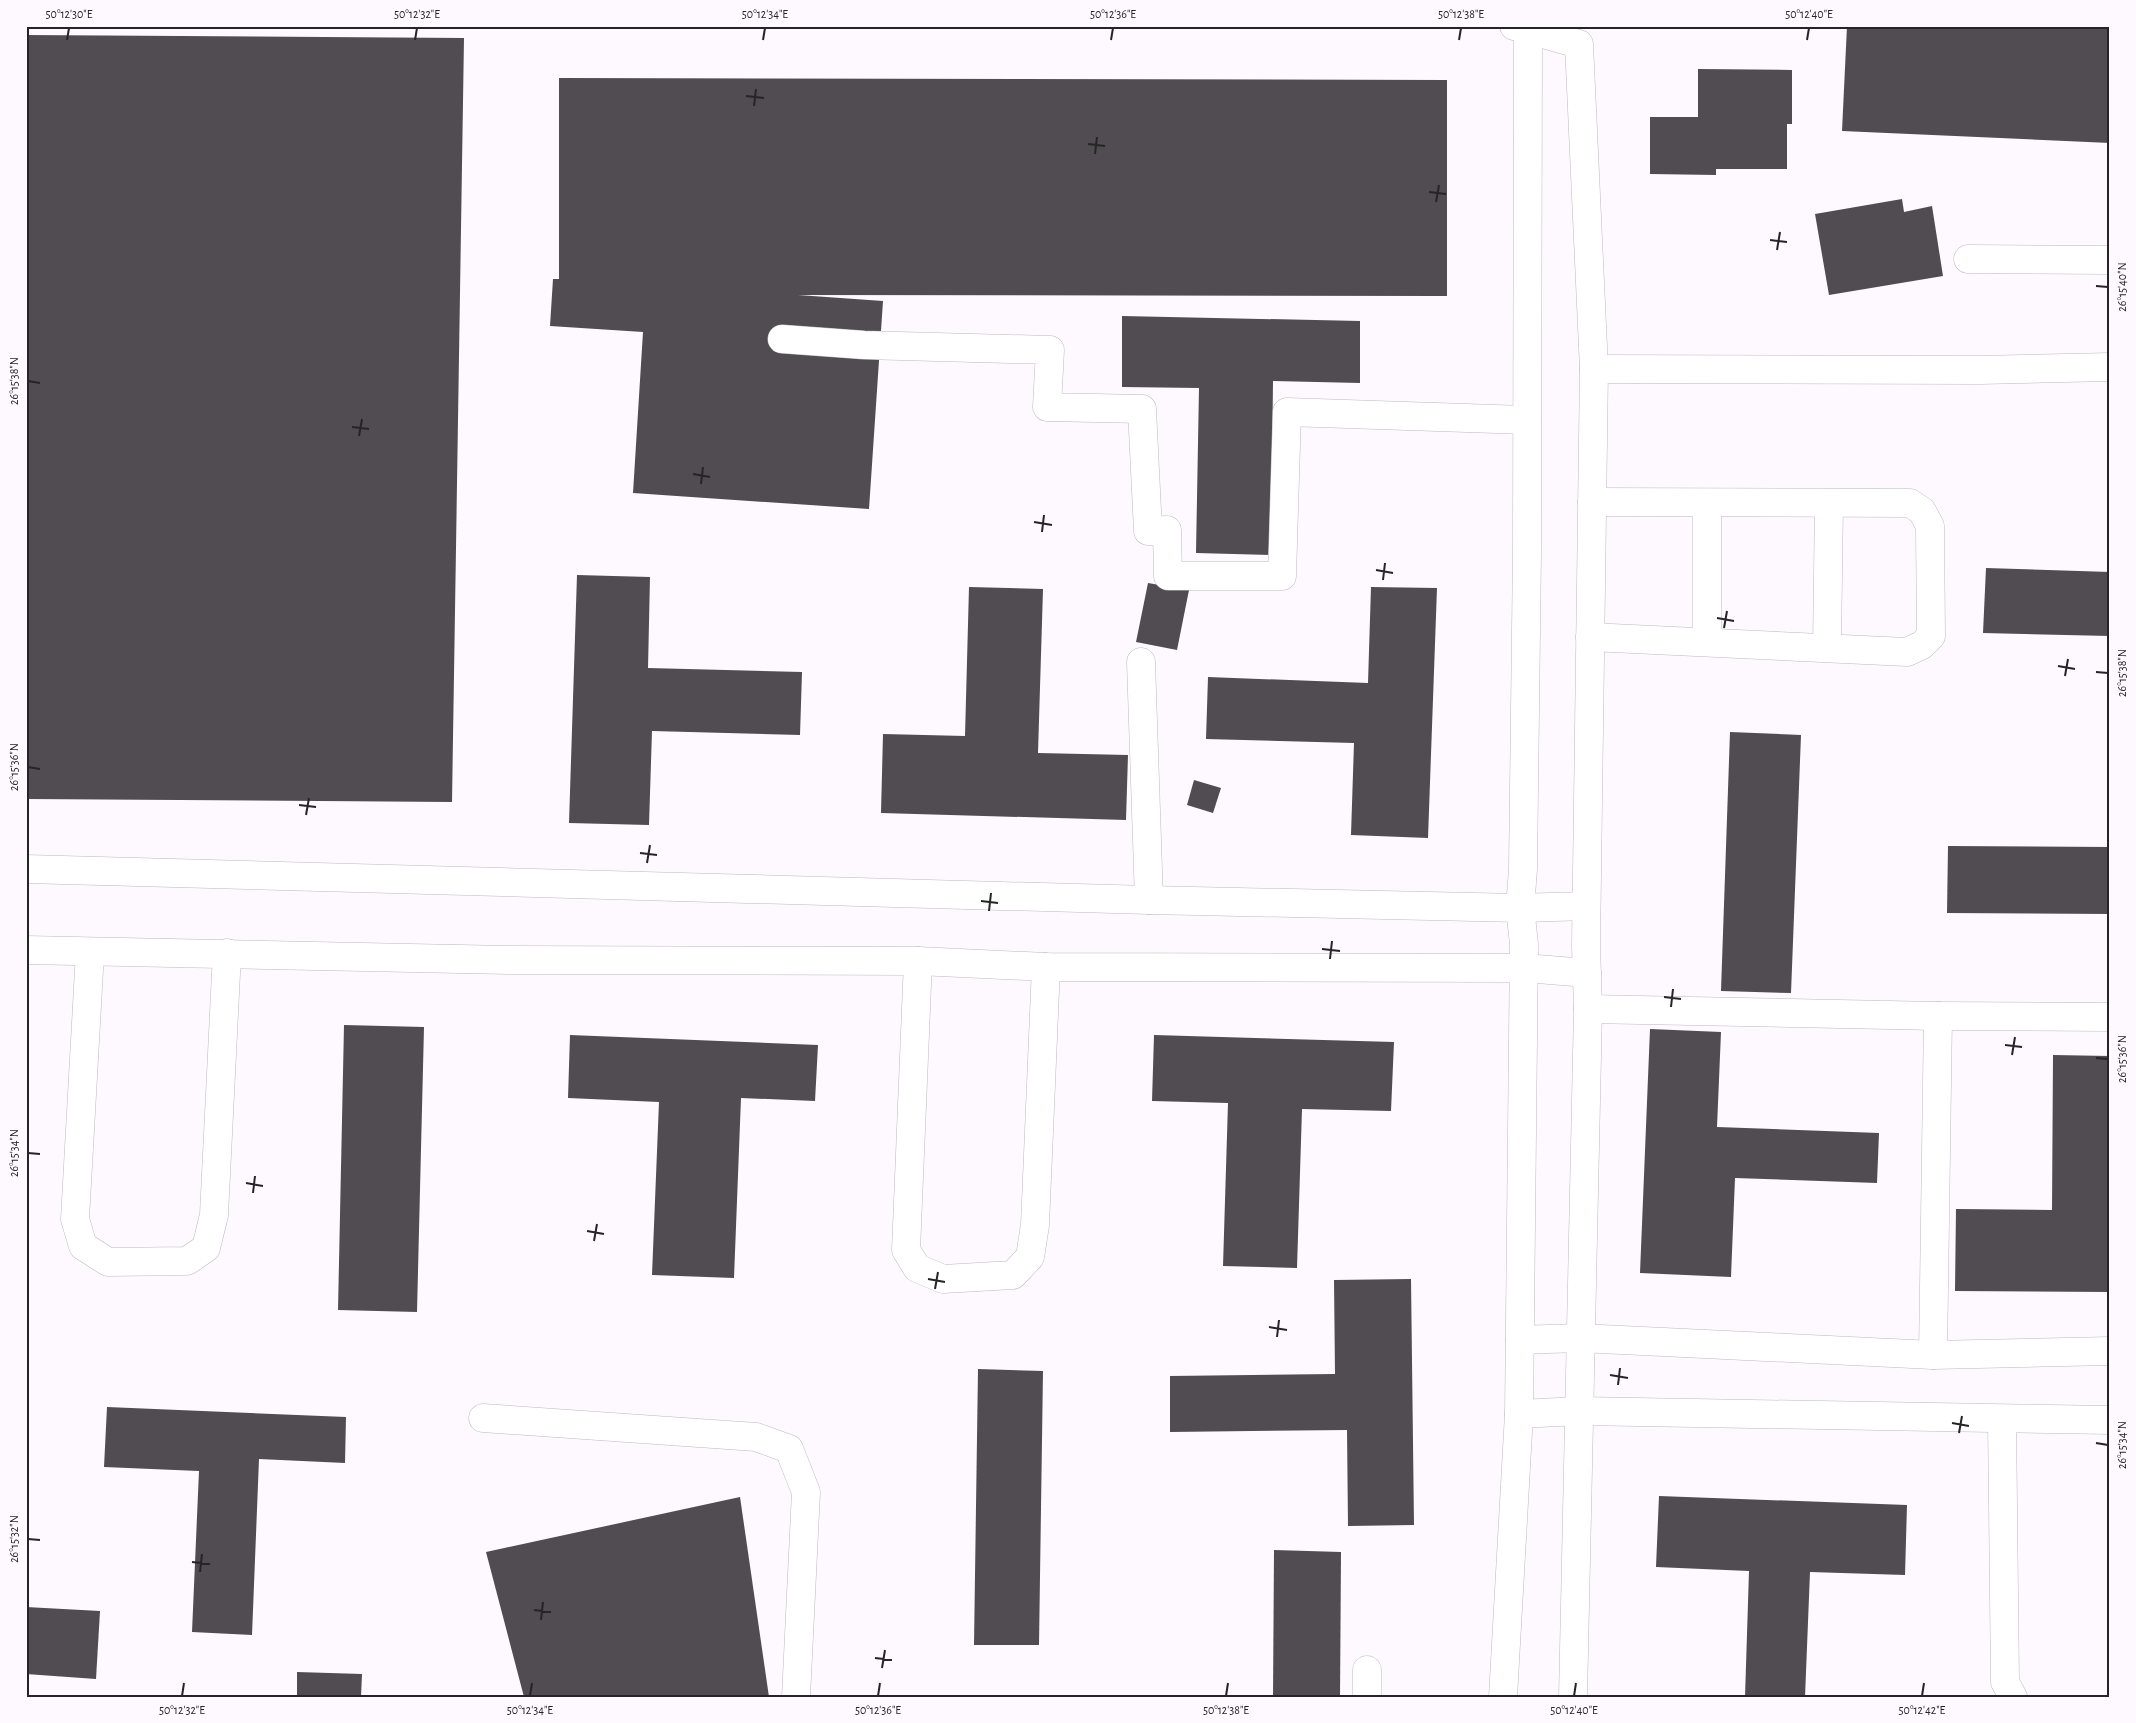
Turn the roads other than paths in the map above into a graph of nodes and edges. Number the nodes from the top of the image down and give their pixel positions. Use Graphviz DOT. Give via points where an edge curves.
graph roads {
  1 [pos="1521,28"];
  2 [pos="1968,259"];
  3 [pos="2110,260"];
  4 [pos="782,339"];
  5 [pos="2110,367"];
  6 [pos="1594,370"];
  7 [pos="1527,420"];
  8 [pos="1592,502"];
  9 [pos="1707,503"];
  10 [pos="1829,504"];
  11 [pos="1590,637"];
  12 [pos="1706,642"];
  13 [pos="1827,648"];
  14 [pos="1141,662"];
  15 [pos="26,869"];
  16 [pos="1149,900"];
  17 [pos="1586,906"];
  18 [pos="1520,908"];
  19 [pos="26,950"];
  20 [pos="90,952"];
  21 [pos="227,953"];
  22 [pos="918,961"];
  23 [pos="1046,967"];
  24 [pos="1524,968"];
  25 [pos="1587,974"];
  26 [pos="1588,1009"];
  27 [pos="1938,1016"];
  28 [pos="2110,1017"];
  29 [pos="1580,1338"];
  30 [pos="1520,1340"];
  31 [pos="2110,1351"];
  32 [pos="1933,1355"];
  33 [pos="1579,1411"];
  34 [pos="1518,1414"];
  35 [pos="483,1418"];
  36 [pos="2002,1419"];
  37 [pos="2110,1420"];
  38 [pos="796,1697"];
  39 [pos="1503,1697"];
  40 [pos="1573,1697"];
  41 [pos="2013,1697"];
  1 -- 6 [label="street" via="1579,44"];
  1 -- 7 [label="street"];
  2 -- 3 [label="street"];
  4 -- 7 [label="street" via="864,345 1050,350 1047,407 1142,409 1148,531 1167,530 1168,576 1282,576 1287,412"];
  5 -- 6 [label="street"];
  6 -- 8 [label="street"];
  7 -- 18 [label="street"];
  8 -- 9 [label="street"];
  8 -- 11 [label="street"];
  9 -- 10 [label="street"];
  9 -- 12 [label="street"];
  10 -- 13 [label="street"];
  10 -- 13 [label="street" via="1910,503 1922,511 1930,526 1931,636 1908,652"];
  11 -- 12 [label="street"];
  11 -- 17 [label="street"];
  12 -- 13 [label="street"];
  14 -- 16 [label="street"];
  15 -- 16 [label="street"];
  16 -- 18 [label="street"];
  17 -- 18 [label="street"];
  17 -- 25 [label="street"];
  18 -- 24 [label="street"];
  19 -- 20 [label="street"];
  20 -- 21 [label="street"];
  20 -- 21 [label="street" via="75,1219 83,1246 108,1262 187,1261 206,1248 214,1215"];
  21 -- 22 [label="street" via="508,960"];
  22 -- 23 [label="street"];
  22 -- 23 [label="street" via="906,1250 917,1268 942,1279 1013,1275 1030,1257 1035,1224"];
  23 -- 24 [label="street"];
  24 -- 25 [label="street"];
  24 -- 30 [label="street"];
  25 -- 26 [label="street"];
  26 -- 27 [label="street"];
  26 -- 29 [label="street"];
  27 -- 28 [label="street"];
  27 -- 32 [label="street"];
  29 -- 30 [label="street"];
  29 -- 32 [label="street"];
  29 -- 33 [label="street"];
  30 -- 34 [label="street"];
  31 -- 32 [label="street"];
  33 -- 34 [label="street"];
  33 -- 36 [label="street"];
  33 -- 40 [label="street"];
  34 -- 39 [label="street"];
  35 -- 38 [label="street" via="756,1437 789,1449 806,1492"];
  36 -- 37 [label="street"];
  36 -- 41 [label="street" via="2004,1682"];
}
